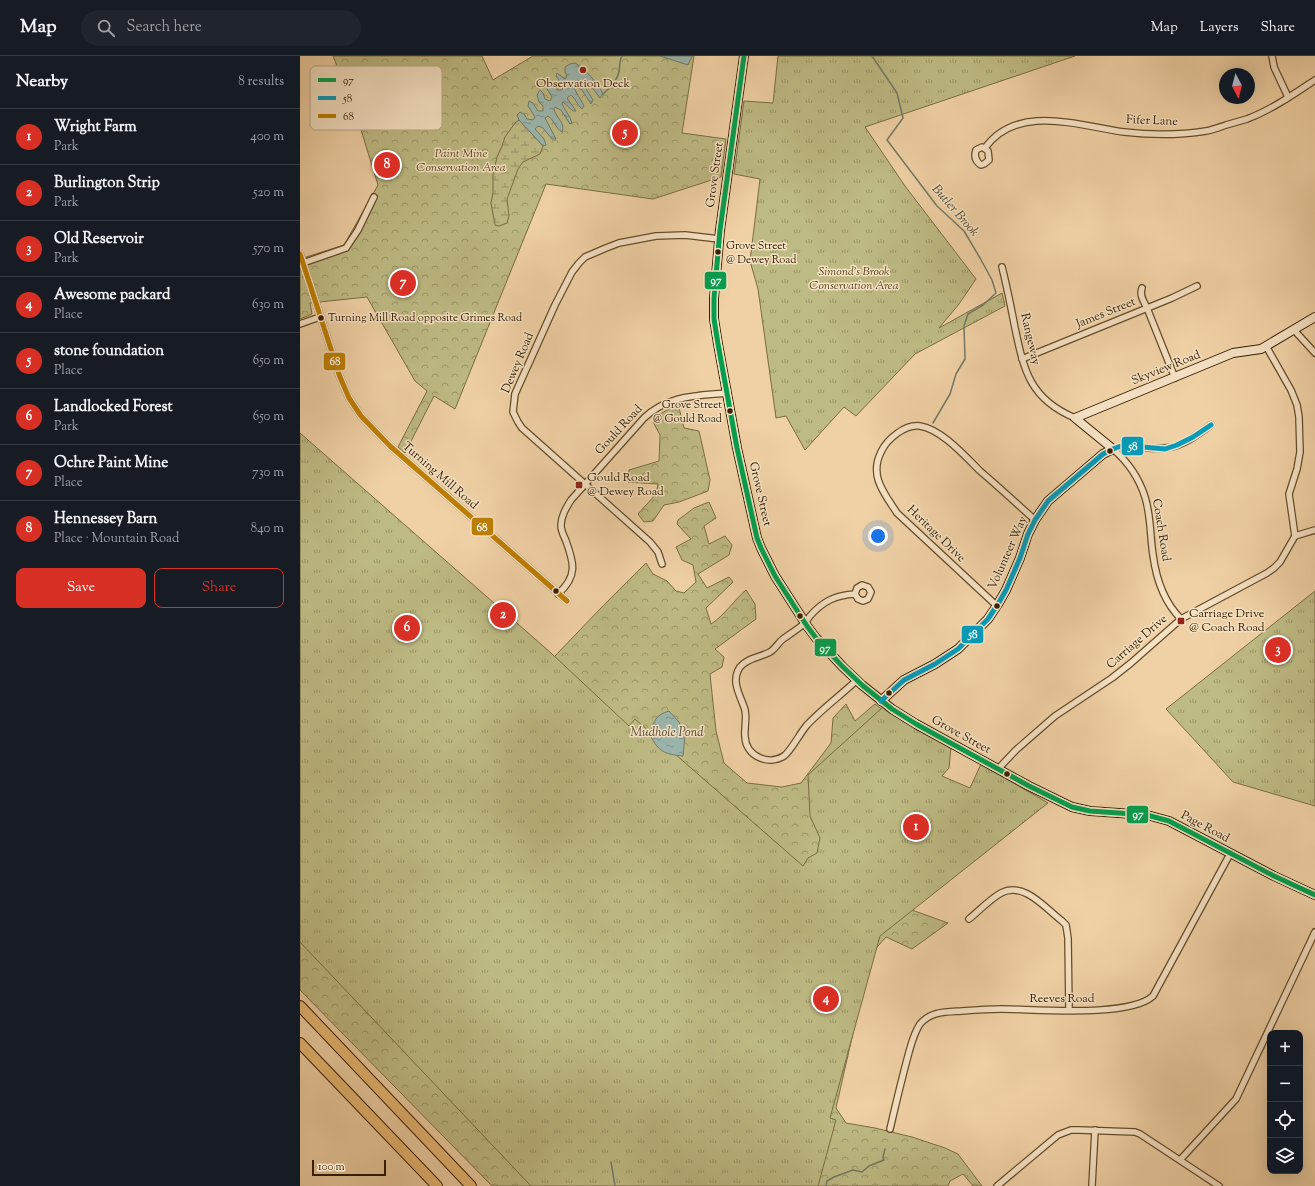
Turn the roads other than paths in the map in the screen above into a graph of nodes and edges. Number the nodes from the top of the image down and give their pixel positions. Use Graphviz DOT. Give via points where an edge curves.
graph roads {
  1 [pos="744,56"];
  2 [pos="1272,56"];
  3 [pos="1315,80"];
  4 [pos="1288,97"];
  5 [pos="984,148"];
  6 [pos="374,198"];
  7 [pos="719,239"];
  8 [pos="300,254"];
  9 [pos="303,263"];
  10 [pos="1002,267"];
  11 [pos="1197,286"];
  12 [pos="1142,288"];
  13 [pos="1147,308"];
  14 [pos="320,317"];
  15 [pos="1315,317"];
  16 [pos="300,324"];
  17 [pos="1294,330"];
  18 [pos="1266,346"];
  19 [pos="1315,353"];
  20 [pos="1022,359"];
  21 [pos="1175,378"];
  22 [pos="727,393"];
  23 [pos="1075,418"];
  24 [pos="1211,424"];
  25 [pos="1113,449"];
  26 [pos="585,484"];
  27 [pos="1035,520"];
  28 [pos="1315,530"];
  29 [pos="1295,536"];
  30 [pos="662,564"];
  31 [pos="558,594"];
  32 [pos="855,594"];
  33 [pos="567,601"];
  34 [pos="997,606"];
  35 [pos="1181,619"];
  36 [pos="805,623"];
  37 [pos="857,680"];
  38 [pos="882,701"];
  39 [pos="998,769"];
  40 [pos="1053,797"];
  41 [pos="1230,854"];
  42 [pos="1315,895"];
  43 [pos="969,919"];
  44 [pos="1315,932"];
  45 [pos="300,1006"];
  46 [pos="1069,1010"];
  47 [pos="300,1043"];
  48 [pos="890,1129"];
  49 [pos="1095,1130"];
  50 [pos="1180,1160"];
  51 [pos="437,1186"];
  52 [pos="471,1186"];
  53 [pos="998,1186"];
  54 [pos="1092,1186"];
  55 [pos="1219,1186"];
  1 -- 7 [label="main road, Grove Street"];
  2 -- 4 [label="street" via="1274,67"];
  3 -- 4 [label="street, Fifer Lane"];
  4 -- 5 [label="street, Fifer Lane" via="1247,119 1208,131 1141,133 1075,123 1031,121 1003,131"];
  6 -- 9 [label="street" via="346,248"];
  7 -- 22 [label="main road, Grove Street" via="714,319"];
  7 -- 26 [label="street, Dewey Road" via="666,235 619,243 585,257 572,272 519,383 513,412 528,434"];
  8 -- 9 [label="street, Turning Mill Road"];
  9 -- 14 [label="street, Turning Mill Road"];
  10 -- 20 [label="street, Rangeway"];
  11 -- 13 [label="street, James Street"];
  12 -- 13 [label="street" via="1140,291"];
  13 -- 20 [label="street, James Street"];
  13 -- 21 [label="street"];
  14 -- 16 [label="street"];
  14 -- 31 [label="street, Turning Mill Road" via="344,386 354,407 366,423"];
  15 -- 17 [label="main road, Skyview Road"];
  17 -- 18 [label="main road, Skyview Road"];
  17 -- 19 [label="street"];
  18 -- 21 [label="main road, Skyview Road" via="1233,353"];
  18 -- 29 [label="street" via="1291,390 1299,417 1300,452 1289,494"];
  20 -- 23 [label="street, Rangeway" via="1029,378 1044,399 1056,409"];
  21 -- 23 [label="main road, Skyview Road"];
  22 -- 26 [label="street, Gould Road" via="676,399 655,408"];
  22 -- 36 [label="main road, Grove Street" via="750,510 761,548 775,576"];
  23 -- 25 [label="main road"];
  24 -- 25 [label="street, Volunteer Way" via="1177,445 1165,448 1121,446"];
  25 -- 27 [label="main road, Volunteer Way" via="1103,454 1048,501"];
  25 -- 35 [label="street, Coach Road" via="1134,472 1146,498 1158,580 1170,606"];
  26 -- 30 [label="street, Dewey Road" via="650,542 658,552"];
  26 -- 31 [label="street, Gould Road" via="564,512 562,532 574,568 564,589"];
  27 -- 34 [label="main road, Volunteer Way"];
  27 -- 34 [label="street, Heritage Drive" via="949,442 927,428 906,428 886,444 880,454 876,472 878,482 897,513"];
  28 -- 29 [label="street"];
  29 -- 35 [label="street, Carriage Drive" via="1280,562 1268,573"];
  31 -- 33 [label="street, Turning Mill Road"];
  32 -- 36 [label="street" via="831,599 816,610"];
  34 -- 38 [label="main road, Volunteer Way" via="988,619 958,649 904,680"];
  35 -- 39 [label="street, Carriage Drive" via="1112,678 1054,716"];
  36 -- 37 [label="main road, Grove Street"];
  36 -- 37 [label="street" via="771,651 740,667 736,677 736,689 745,711 745,738 753,754 769,760 784,756 808,724"];
  37 -- 38 [label="main road, Grove Street"];
  38 -- 39 [label="main road, Grove Street" via="916,724"];
  39 -- 40 [label="main road, Grove Street"];
  40 -- 41 [label="main road, Page Road" via="1082,810 1137,814 1169,822"];
  41 -- 42 [label="main road, Page Road"];
  41 -- 46 [label="street, Reeves Road" via="1153,996 1141,1004 1129,1007"];
  43 -- 46 [label="street" via="1000,894 1019,890 1028,893 1062,921 1066,925 1068,938"];
  44 -- 50 [label="street" via="1236,1099"];
  45 -- 52 [label="highway"];
  46 -- 48 [label="street, Reeves Road" via="984,1010 937,1013 927,1017 912,1038"];
  47 -- 51 [label="highway"];
  49 -- 50 [label="street" via="1135,1132"];
  49 -- 53 [label="street" via="1071,1130 1058,1135"];
  49 -- 54 [label="street"];
  50 -- 55 [label="street"];
}
